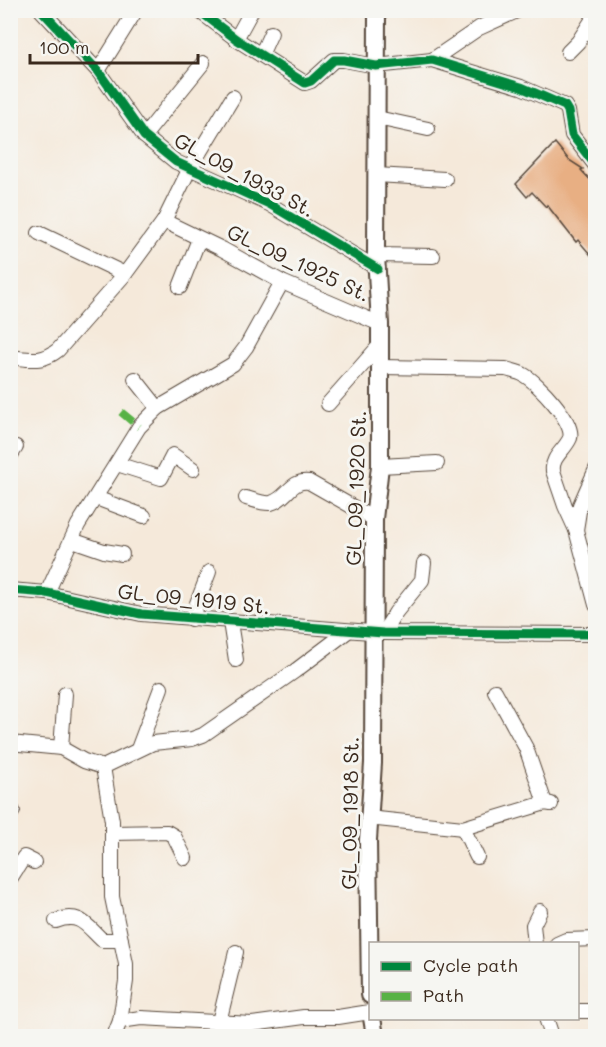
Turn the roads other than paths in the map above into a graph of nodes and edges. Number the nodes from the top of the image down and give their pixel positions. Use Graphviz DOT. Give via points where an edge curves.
graph roads {
  1 [pos="41,10"];
  2 [pos="136,10"];
  3 [pos="198,10"];
  4 [pos="252,10"];
  5 [pos="377,10"];
  6 [pos="519,10"];
  7 [pos="596,14"];
  8 [pos="272,33"];
  9 [pos="236,39"];
  10 [pos="568,52"];
  11 [pos="261,55"];
  12 [pos="432,60"];
  13 [pos="203,63"];
  14 [pos="376,66"];
  15 [pos="98,71"];
  16 [pos="233,97"];
  17 [pos="377,118"];
  18 [pos="428,129"];
  19 [pos="144,136"];
  20 [pos="596,166"];
  21 [pos="190,168"];
  22 [pos="376,175"];
  23 [pos="445,179"];
  24 [pos="164,221"];
  25 [pos="39,233"];
  26 [pos="199,239"];
  27 [pos="433,256"];
  28 [pos="377,262"];
  29 [pos="125,274"];
  30 [pos="282,282"];
  31 [pos="180,287"];
  32 [pos="380,324"];
  33 [pos="380,345"];
  34 [pos="10,357"];
  35 [pos="380,367"];
  36 [pos="135,380"];
  37 [pos="328,404"];
  38 [pos="158,408"];
  39 [pos="437,463"];
  40 [pos="117,464"];
  41 [pos="380,466"];
  42 [pos="193,469"];
  43 [pos="596,470"];
  44 [pos="96,498"];
  45 [pos="246,498"];
  46 [pos="144,516"];
  47 [pos="374,519"];
  48 [pos="576,530"];
  49 [pos="72,540"];
  50 [pos="123,554"];
  51 [pos="424,563"];
  52 [pos="209,572"];
  53 [pos="10,590"];
  54 [pos="47,593"];
  55 [pos="596,605"];
  56 [pos="191,619"];
  57 [pos="230,622"];
  58 [pos="348,631"];
  59 [pos="379,633"];
  60 [pos="596,634"];
  61 [pos="236,660"];
  62 [pos="161,688"];
  63 [pos="495,691"];
  64 [pos="66,694"];
  65 [pos="10,742"];
  66 [pos="61,748"];
  67 [pos="138,749"];
  68 [pos="103,767"];
  69 [pos="368,818"];
  70 [pos="463,828"];
  71 [pos="112,833"];
  72 [pos="477,857"];
  73 [pos="184,858"];
  74 [pos="34,862"];
  75 [pos="10,879"];
  76 [pos="540,911"];
  77 [pos="56,921"];
  78 [pos="596,939"];
  79 [pos="121,940"];
  80 [pos="369,942"];
  81 [pos="535,942"];
  82 [pos="562,942"];
  83 [pos="236,952"];
  84 [pos="579,1011"];
  85 [pos="596,1011"];
  86 [pos="369,1012"];
  87 [pos="372,1020"];
  88 [pos="547,1020"];
  89 [pos="120,1021"];
  90 [pos="219,1022"];
  91 [pos="263,1030"];
  92 [pos="114,1036"];
  93 [pos="375,1036"];
  94 [pos="552,1036"];
  1 -- 15 [label="street, GL_09_1933 St."];
  2 -- 15 [label="street"];
  3 -- 9 [label="street"];
  4 -- 9 [label="street"];
  5 -- 14 [label="main road, GL_09_1920 St."];
  6 -- 12 [label="street" via="479,28"];
  7 -- 10 [label="street"];
  8 -- 11 [label="street"];
  9 -- 11 [label="street"];
  11 -- 14 [label="street" via="305,83 334,60"];
  12 -- 14 [label="street"];
  12 -- 20 [label="street" via="560,102 568,111 575,140"];
  13 -- 19 [label="street"];
  14 -- 17 [label="main road, GL_09_1920 St."];
  15 -- 19 [label="street, GL_09_1933 St."];
  16 -- 21 [label="street, GL_09_1933 St."];
  17 -- 18 [label="street"];
  17 -- 22 [label="main road, GL_09_1920 St."];
  19 -- 21 [label="street, GL_09_1933 St." via="176,162"];
  21 -- 24 [label="street"];
  21 -- 28 [label="street, GL_09_1933 St." via="269,204"];
  22 -- 23 [label="street"];
  22 -- 28 [label="main road, GL_09_1920 St."];
  24 -- 26 [label="street, GL_09_1925 St."];
  24 -- 29 [label="street"];
  25 -- 29 [label="street"];
  26 -- 30 [label="street, GL_09_1925 St."];
  26 -- 31 [label="street, GL_09_1925 St."];
  27 -- 28 [label="street"];
  28 -- 32 [label="main road, GL_09_1920 St."];
  29 -- 34 [label="street" via="49,357"];
  30 -- 32 [label="street, GL_09_1925 St."];
  30 -- 38 [label="street" via="246,347 232,364"];
  32 -- 33 [label="main road, GL_09_1920 St."];
  33 -- 35 [label="main road, GL_09_1920 St."];
  33 -- 37 [label="street, GL_09_1920 St."];
  35 -- 41 [label="main road, GL_09_1920 St."];
  35 -- 48 [label="street" via="506,369 523,374 537,385 570,429 570,437 553,465"];
  36 -- 38 [label="street"];
  38 -- 40 [label="street" via="139,427"];
  39 -- 41 [label="street"];
  40 -- 42 [label="street" via="161,478 173,455"];
  40 -- 44 [label="street"];
  41 -- 47 [label="main road, GL_09_1920 St."];
  43 -- 48 [label="street" via="580,505"];
  44 -- 46 [label="street"];
  44 -- 49 [label="street"];
  45 -- 47 [label="street" via="273,502 303,481"];
  47 -- 59 [label="main road, GL_09_1920 St."];
  48 -- 55 [label="street"];
  49 -- 50 [label="street"];
  49 -- 54 [label="street"];
  51 -- 59 [label="street" via="422,580"];
  52 -- 56 [label="street"];
  53 -- 54 [label="street, GL_09_1919 St."];
  54 -- 56 [label="street, GL_09_1919 St." via="131,613"];
  56 -- 57 [label="street, GL_09_1919 St."];
  57 -- 58 [label="street, GL_09_1919 St."];
  57 -- 61 [label="street, GL_09_1919 St."];
  58 -- 59 [label="street, GL_09_1919 St."];
  58 -- 67 [label="street" via="202,735"];
  59 -- 60 [label="street, GL_09_1919 St."];
  59 -- 69 [label="main road, GL_09_1918 St."];
  62 -- 67 [label="street"];
  63 -- 70 [label="street" via="526,748 548,803"];
  64 -- 66 [label="street"];
  65 -- 66 [label="street"];
  66 -- 68 [label="street"];
  67 -- 68 [label="street"];
  68 -- 71 [label="street"];
  69 -- 70 [label="street"];
  69 -- 80 [label="main road, GL_09_1918 St."];
  70 -- 72 [label="street"];
  71 -- 73 [label="street" via="167,832 174,836"];
  71 -- 79 [label="street" via="112,897"];
  74 -- 75 [label="street" via="24,857"];
  76 -- 81 [label="street" via="533,925"];
  77 -- 79 [label="street" via="78,919 102,940"];
  78 -- 82 [label="street"];
  79 -- 89 [label="street" via="126,981"];
  83 -- 90 [label="street"];
  84 -- 85 [label="street"];
  86 -- 91 [label="street" via="304,1017"];
  87 -- 93 [label="main road"];
  88 -- 94 [label="street"];
  89 -- 90 [label="street" via="141,1018"];
  89 -- 92 [label="street"];
  90 -- 91 [label="street"];
}
